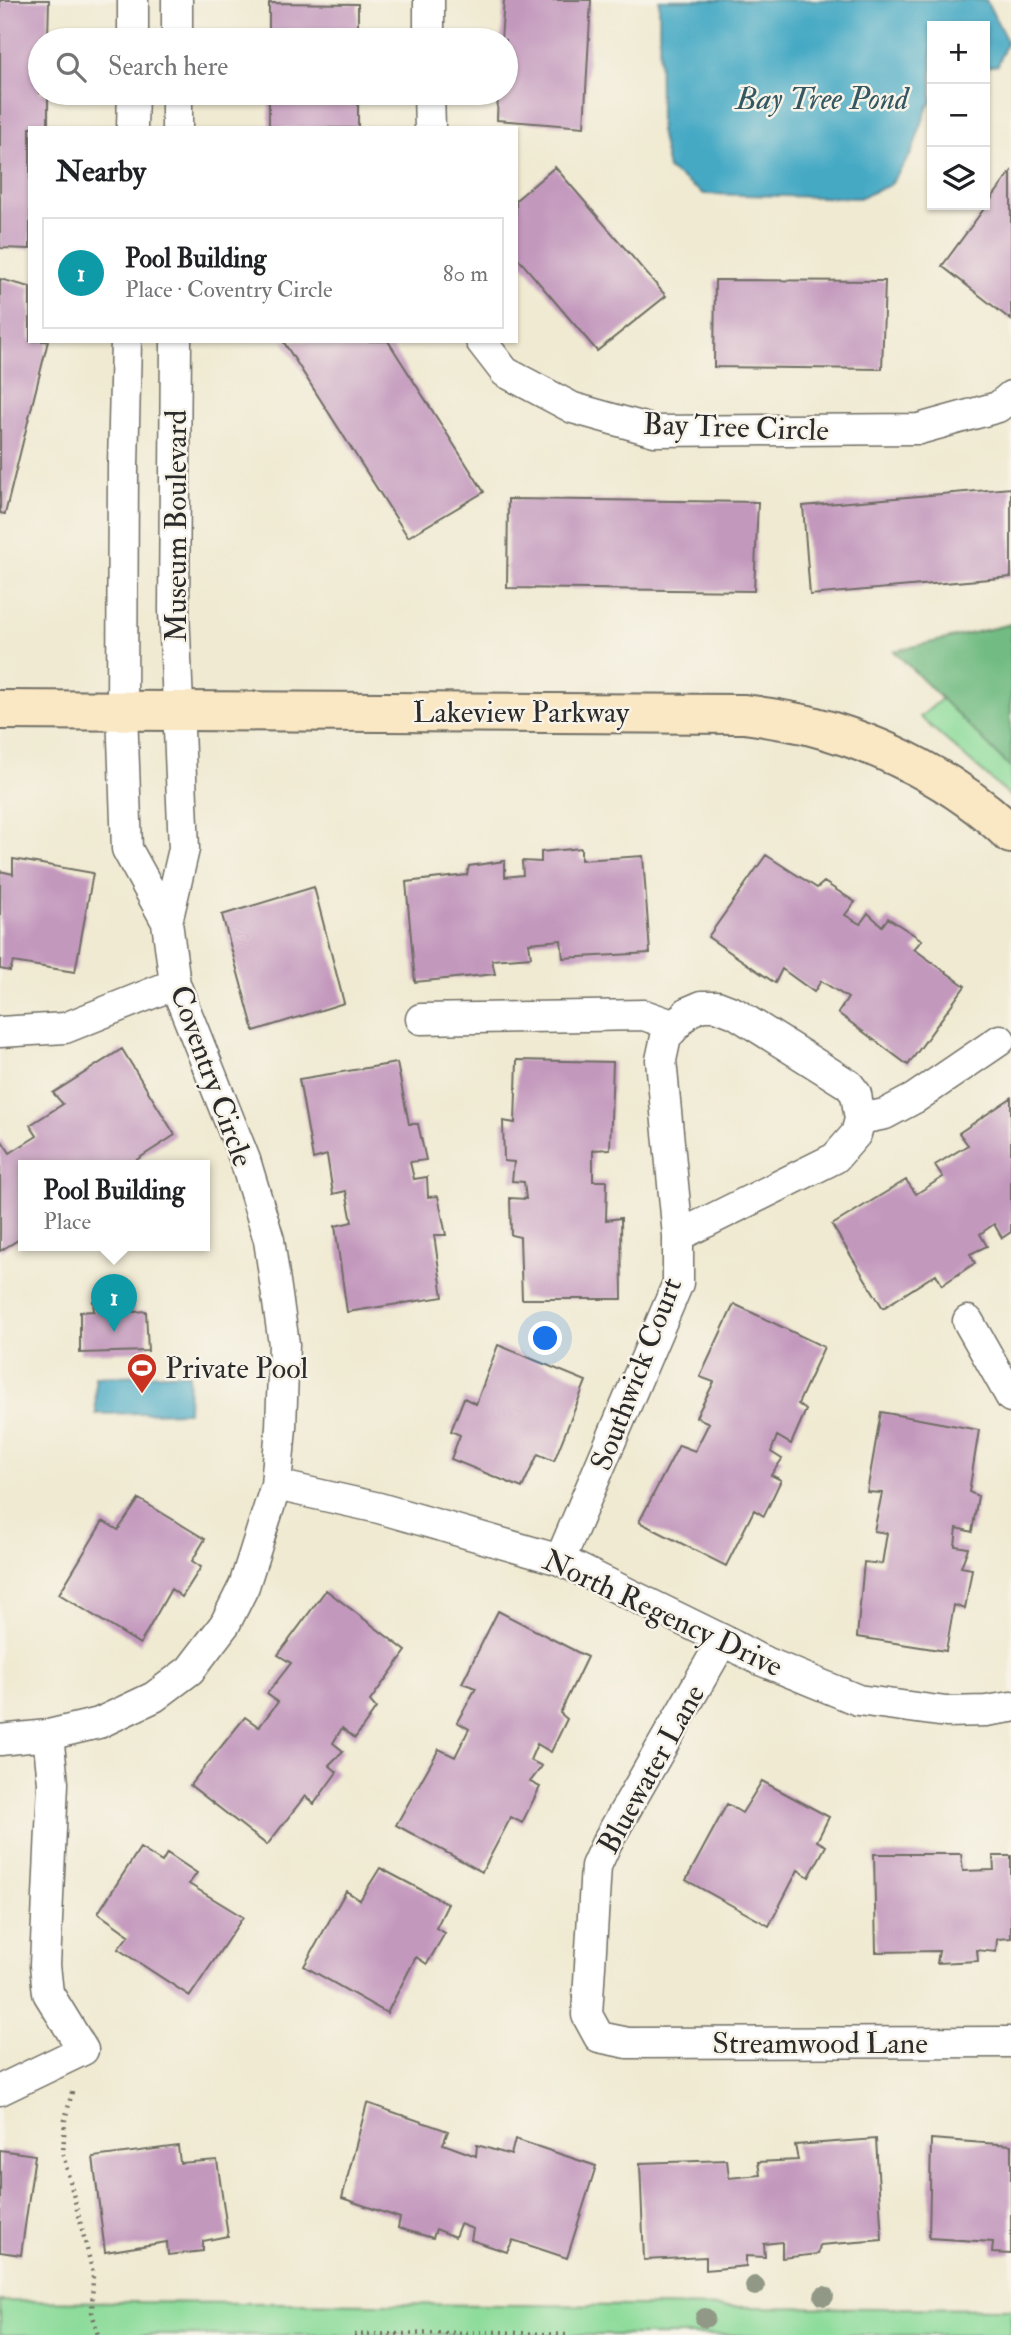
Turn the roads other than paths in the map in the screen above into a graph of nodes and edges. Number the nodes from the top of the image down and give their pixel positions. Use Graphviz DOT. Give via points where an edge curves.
graph roads {
  1 [pos="133,0"];
  2 [pos="177,0"];
  3 [pos="429,0"];
  4 [pos="134,28"];
  5 [pos="177,28"];
  6 [pos="429,28"];
  7 [pos="133,105"];
  8 [pos="177,105"];
  9 [pos="429,105"];
  10 [pos="132,126"];
  11 [pos="177,126"];
  12 [pos="430,126"];
  13 [pos="126,343"];
  14 [pos="176,343"];
  15 [pos="483,343"];
  16 [pos="1011,396"];
  17 [pos="0,710"];
  18 [pos="122,711"];
  19 [pos="179,711"];
  20 [pos="1011,834"];
  21 [pos="167,922"];
  22 [pos="175,984"];
  23 [pos="421,1019"];
  24 [pos="675,1026"];
  25 [pos="0,1032"];
  26 [pos="1000,1040"];
  27 [pos="860,1119"];
  28 [pos="678,1236"];
  29 [pos="968,1321"];
  30 [pos="1011,1396"];
  31 [pos="276,1485"];
  32 [pos="560,1560"];
  33 [pos="723,1640"];
  34 [pos="1011,1707"];
  35 [pos="48,1735"];
  36 [pos="0,1740"];
  37 [pos="1011,2042"];
  38 [pos="628,2043"];
  39 [pos="0,2090"];
  1 -- 4 [label="street"];
  2 -- 5 [label="street"];
  3 -- 6 [label="street"];
  7 -- 10 [label="street"];
  8 -- 11 [label="street"];
  9 -- 12 [label="street"];
  13 -- 18 [label="street, Museum Boulevard"];
  14 -- 19 [label="street, Museum Boulevard" via="174,610"];
  15 -- 16 [label="street, Bay Tree Circle" via="505,372 573,408 655,431 919,429 998,407"];
  17 -- 18 [label="street, Lakeview Parkway"];
  18 -- 19 [label="street, Lakeview Parkway"];
  18 -- 21 [label="street, Coventry Circle" via="127,849"];
  19 -- 20 [label="street, Lakeview Parkway" via="744,714 808,725 883,750 945,782"];
  19 -- 21 [label="street, Coventry Circle" via="184,849"];
  21 -- 22 [label="street, Coventry Circle"];
  22 -- 25 [label="street" via="65,1028"];
  22 -- 31 [label="street, Coventry Circle" via="245,1160 269,1240 284,1344"];
  23 -- 24 [label="street" via="644,1015"];
  24 -- 27 [label="street" via="688,1012 702,1006 735,1013 849,1086 856,1094"];
  24 -- 28 [label="street" via="666,1037 661,1060"];
  26 -- 27 [label="street" via="915,1098 885,1114"];
  27 -- 28 [label="street, Southwick Court" via="856,1134 835,1158"];
  28 -- 32 [label="street, Southwick Court" via="678,1283"];
  29 -- 30 [label="street"];
  31 -- 32 [label="street, North Regency Drive" via="379,1508"];
  31 -- 35 [label="street, Coventry Circle" via="244,1586 225,1624 190,1671 154,1697 99,1723"];
  32 -- 33 [label="street, North Regency Drive"];
  33 -- 34 [label="street, North Regency Drive" via="858,1700 946,1712"];
  33 -- 38 [label="street, Bluewater Lane" via="596,1866 587,2015 599,2037"];
  35 -- 36 [label="street, Coventry Circle"];
  35 -- 39 [label="street" via="53,1783 45,1965 48,1993 83,2050"];
  37 -- 38 [label="street, Streamwood Lane"];
}
